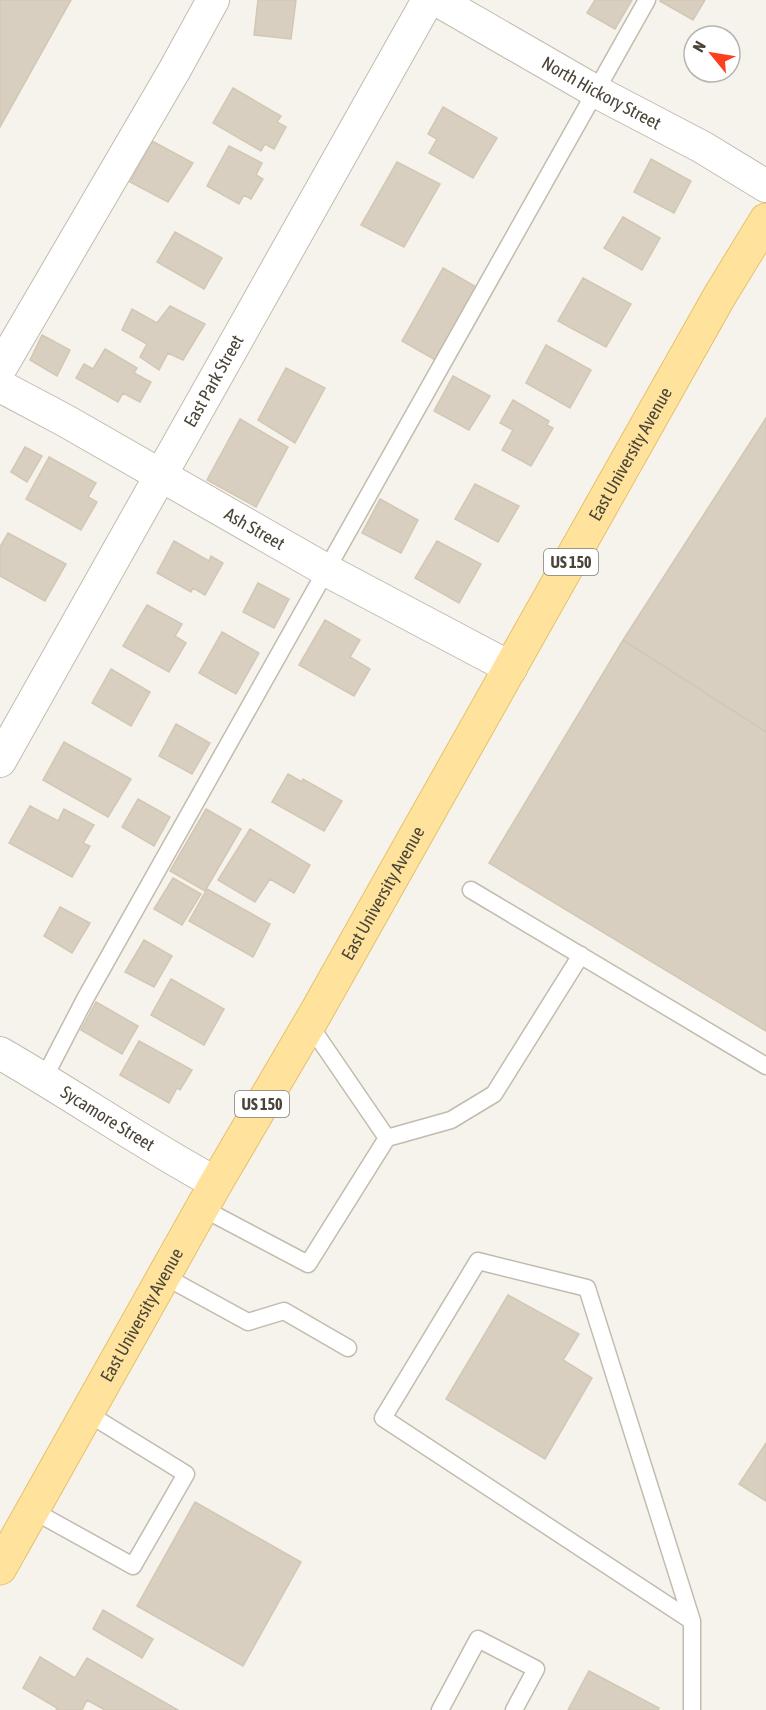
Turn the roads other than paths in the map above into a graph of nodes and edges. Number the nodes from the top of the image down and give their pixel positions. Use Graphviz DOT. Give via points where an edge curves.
graph roads {
  1 [pos="213,0"];
  2 [pos="428,0"];
  3 [pos="437,0"];
  4 [pos="647,0"];
  5 [pos="595,92"];
  6 [pos="766,186"];
  7 [pos="766,220"];
  8 [pos="1,370"];
  9 [pos="160,476"];
  10 [pos="326,570"];
  11 [pos="511,668"];
  12 [pos="0,761"];
  13 [pos="471,890"];
  14 [pos="580,955"];
  15 [pos="309,1024"];
  16 [pos="0,1053"];
  17 [pos="766,1066"];
  18 [pos="45,1078"];
  19 [pos="387,1138"];
  20 [pos="209,1196"];
  21 [pos="164,1276"];
  22 [pos="348,1348"];
  23 [pos="87,1413"];
  24 [pos="32,1510"];
  25 [pos="0,1568"];
  26 [pos="692,1621"];
  27 [pos="440,1710"];
  28 [pos="514,1710"];
  29 [pos="692,1710"];
  1 -- 8 [label="street"];
  2 -- 9 [label="street, East Park Street"];
  3 -- 5 [label="street, North Hickory Street"];
  4 -- 5 [label="lane"];
  5 -- 6 [label="street, North Hickory Street" via="702,147"];
  5 -- 10 [label="lane"];
  7 -- 11 [label="main road, East University Avenue / US 150"];
  8 -- 9 [label="street, Ash Street" via="66,421"];
  9 -- 10 [label="street, Ash Street"];
  9 -- 12 [label="street, East Park Street"];
  10 -- 11 [label="street, Ash Street"];
  10 -- 18 [label="lane" via="84,999"];
  11 -- 15 [label="main road, East University Avenue / US 150"];
  13 -- 14 [label="lane"];
  14 -- 17 [label="lane"];
  14 -- 19 [label="lane" via="494,1094 451,1120"];
  15 -- 19 [label="lane"];
  15 -- 20 [label="main road, East University Avenue / US 150"];
  16 -- 18 [label="street, Sycamore Street"];
  18 -- 20 [label="street, Sycamore Street" via="167,1157"];
  19 -- 20 [label="lane" via="308,1264"];
  20 -- 21 [label="main road, East University Avenue / US 150"];
  21 -- 22 [label="lane" via="248,1322 285,1311"];
  21 -- 23 [label="main road, East University Avenue / US 150"];
  23 -- 24 [label="main road, East University Avenue / US 150"];
  23 -- 24 [label="lane" via="186,1474 133,1566"];
  24 -- 25 [label="main road, East University Avenue / US 150"];
  26 -- 26 [label="lane" via="382,1418 477,1261 587,1288"];
  26 -- 29 [label="lane"];
  27 -- 28 [label="lane" via="478,1638 536,1669"];
}
